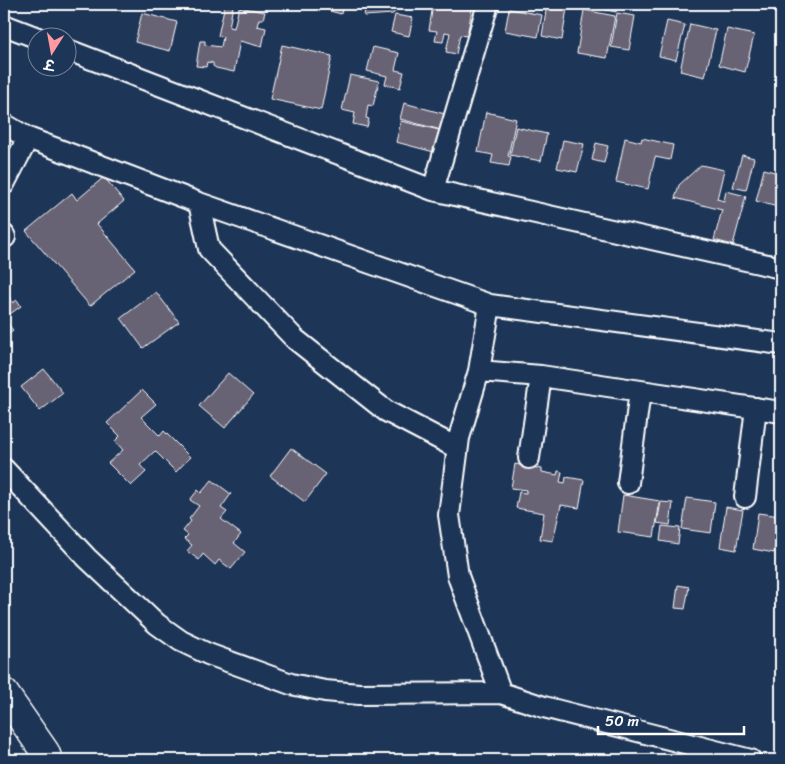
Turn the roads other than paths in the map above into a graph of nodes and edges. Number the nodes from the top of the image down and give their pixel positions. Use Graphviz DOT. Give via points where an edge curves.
graph roads {
  1 [pos="488,4"];
  2 [pos="4,25"];
  3 [pos="28,34"];
  4 [pos="78,54"];
  5 [pos="4,124"];
  6 [pos="28,138"];
  7 [pos="4,184"];
  8 [pos="433,190"];
  9 [pos="199,203"];
  10 [pos="781,268"];
  11 [pos="490,305"];
  12 [pos="781,344"];
  13 [pos="480,370"];
  14 [pos="540,376"];
  15 [pos="640,391"];
  16 [pos="756,408"];
  17 [pos="781,412"];
  18 [pos="457,448"];
  19 [pos="529,458"];
  20 [pos="4,469"];
  21 [pos="628,483"];
  22 [pos="745,497"];
  23 [pos="4,693"];
  24 [pos="501,693"];
  25 [pos="48,760"];
  26 [pos="751,760"];
  1 -- 8 [label="street"];
  2 -- 3 [label="street"];
  4 -- 8 [label="street"];
  5 -- 6 [label="street"];
  6 -- 7 [label="street"];
  6 -- 9 [label="street"];
  8 -- 10 [label="street"];
  9 -- 11 [label="street"];
  9 -- 18 [label="street" via="209,249 294,339 386,411"];
  11 -- 12 [label="street"];
  11 -- 13 [label="street"];
  13 -- 14 [label="street"];
  13 -- 18 [label="street"];
  14 -- 15 [label="street"];
  14 -- 19 [label="street"];
  15 -- 16 [label="street"];
  15 -- 21 [label="street"];
  16 -- 17 [label="street"];
  16 -- 22 [label="street"];
  18 -- 24 [label="street" via="449,514 458,576"];
  20 -- 24 [label="street" via="87,558 156,624 208,654 291,684 325,691 358,694"];
  23 -- 25 [label="main road"];
  24 -- 26 [label="street"];
}
